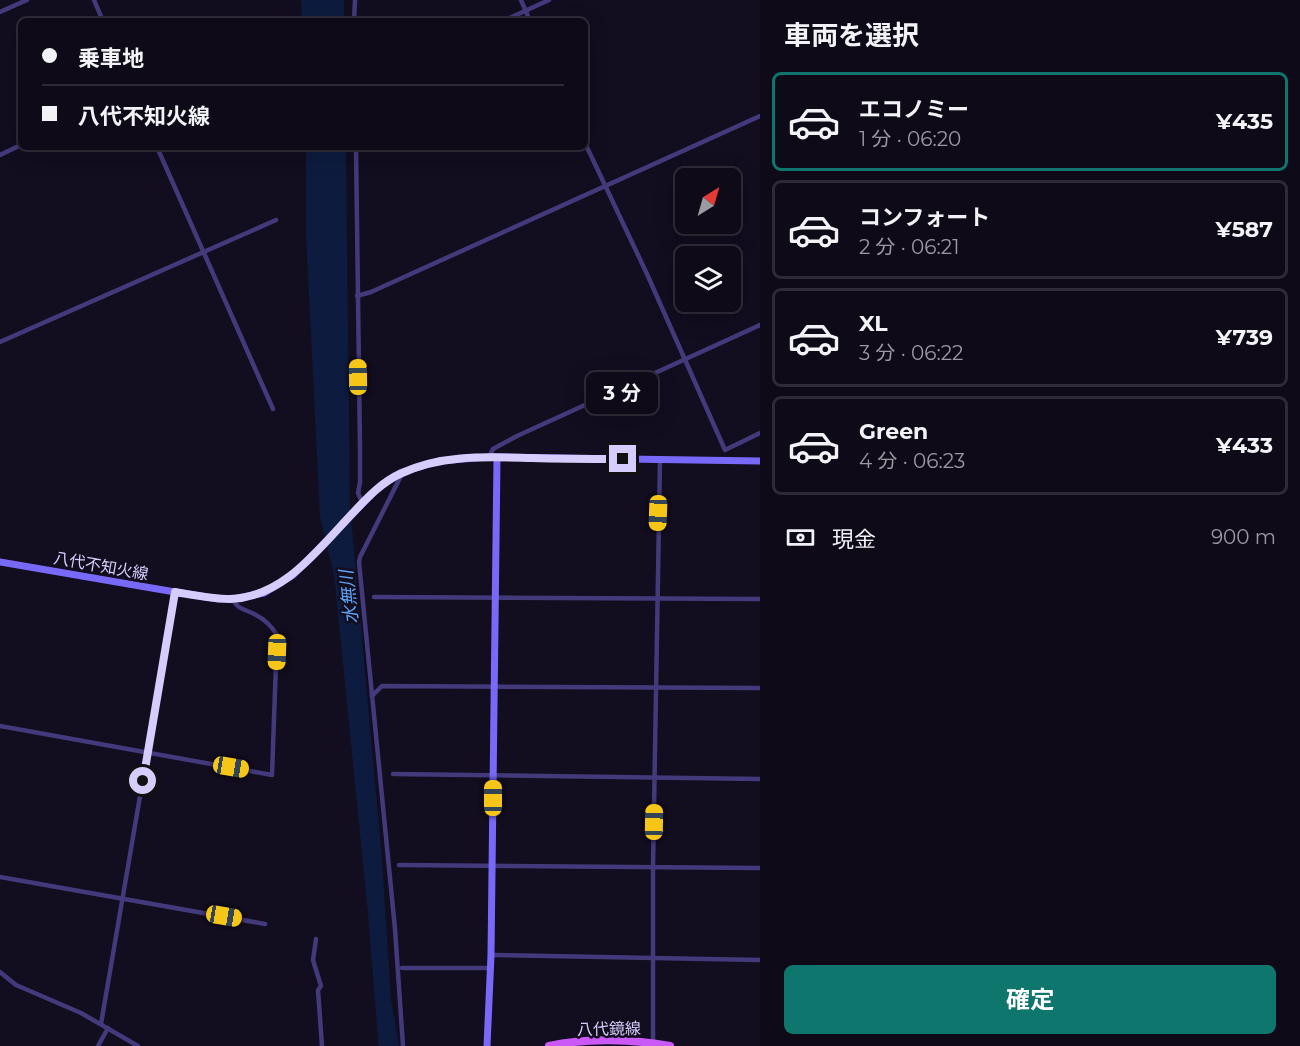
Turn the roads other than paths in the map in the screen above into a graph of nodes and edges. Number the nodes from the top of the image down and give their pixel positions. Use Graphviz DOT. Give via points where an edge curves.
graph roads {
  1 [pos="27,0"];
  2 [pos="94,0"];
  3 [pos="354,0"];
  4 [pos="520,0"];
  5 [pos="549,0"];
  6 [pos="525,11"];
  7 [pos="0,12"];
  8 [pos="101,18"];
  9 [pos="354,18"];
  10 [pos="510,18"];
  11 [pos="528,18"];
  12 [pos="760,116"];
  13 [pos="18,146"];
  14 [pos="158,150"];
  15 [pos="356,150"];
  16 [pos="588,150"];
  17 [pos="0,155"];
  18 [pos="604,186"];
  19 [pos="276,220"];
  20 [pos="203,252"];
  21 [pos="357,296"];
  22 [pos="760,326"];
  23 [pos="0,342"];
  24 [pos="684,360"];
  25 [pos="273,409"];
  26 [pos="760,433"];
  27 [pos="489,457"];
  28 [pos="497,458"];
  29 [pos="660,460"];
  30 [pos="760,461"];
  31 [pos="400,473"];
  32 [pos="361,504"];
  33 [pos="0,562"];
  34 [pos="175,592"];
  35 [pos="374,597"];
  36 [pos="495,597"];
  37 [pos="658,598"];
  38 [pos="233,599"];
  39 [pos="760,599"];
  40 [pos="494,686"];
  41 [pos="656,688"];
  42 [pos="760,688"];
  43 [pos="372,696"];
  44 [pos="0,726"];
  45 [pos="148,753"];
  46 [pos="393,774"];
  47 [pos="493,775"];
  48 [pos="655,777"];
  49 [pos="760,779"];
  50 [pos="399,865"];
  51 [pos="492,865"];
  52 [pos="653,867"];
  53 [pos="760,868"];
  54 [pos="0,877"];
  55 [pos="122,898"];
  56 [pos="265,924"];
  57 [pos="316,939"];
  58 [pos="492,956"];
  59 [pos="652,958"];
  60 [pos="760,960"];
  61 [pos="402,968"];
  62 [pos="491,968"];
  63 [pos="0,972"];
  64 [pos="101,1024"];
  65 [pos="108,1028"];
  66 [pos="653,1042"];
  67 [pos="627,1044"];
  68 [pos="98,1046"];
  69 [pos="138,1046"];
  70 [pos="322,1046"];
  71 [pos="403,1046"];
  72 [pos="487,1046"];
  73 [pos="549,1046"];
  74 [pos="670,1046"];
  1 -- 7 [label="street"];
  2 -- 8 [label="street"];
  3 -- 9 [label="street"];
  4 -- 6 [label="street"];
  5 -- 6 [label="street"];
  6 -- 10 [label="street"];
  6 -- 11 [label="street"];
  12 -- 18 [label="street"];
  13 -- 17 [label="street"];
  14 -- 20 [label="street"];
  15 -- 21 [label="street"];
  16 -- 18 [label="street"];
  18 -- 21 [label="street"];
  18 -- 24 [label="street"];
  19 -- 20 [label="street"];
  20 -- 23 [label="street"];
  20 -- 25 [label="street"];
  21 -- 32 [label="street"];
  22 -- 24 [label="street"];
  24 -- 26 [label="street" via="724,450"];
  24 -- 27 [label="street" via="517,436 493,449"];
  27 -- 28 [label="main road, 八代不知火線"];
  27 -- 31 [label="main road, 八代不知火線" via="453,458"];
  28 -- 29 [label="main road, 八代不知火線"];
  28 -- 36 [label="main road"];
  29 -- 30 [label="main road, 八代不知火線"];
  29 -- 37 [label="street"];
  31 -- 32 [label="main road, 八代不知火線"];
  31 -- 43 [label="street" via="359,562"];
  32 -- 38 [label="main road, 八代不知火線" via="293,575 272,588"];
  33 -- 34 [label="main road, 八代不知火線"];
  34 -- 38 [label="main road, 八代不知火線"];
  34 -- 45 [label="street"];
  35 -- 36 [label="street"];
  36 -- 37 [label="street"];
  36 -- 40 [label="main road"];
  37 -- 39 [label="street"];
  37 -- 41 [label="street"];
  38 -- 45 [label="street" via="239,608 255,614 277,635 272,775"];
  40 -- 41 [label="street"];
  40 -- 43 [label="street" via="382,686"];
  40 -- 47 [label="main road"];
  41 -- 42 [label="street"];
  41 -- 48 [label="street"];
  43 -- 71 [label="street"];
  44 -- 45 [label="street"];
  45 -- 55 [label="street"];
  46 -- 47 [label="street"];
  47 -- 48 [label="street"];
  47 -- 51 [label="main road"];
  48 -- 49 [label="street"];
  48 -- 52 [label="street"];
  50 -- 51 [label="street"];
  51 -- 52 [label="street"];
  51 -- 58 [label="main road"];
  52 -- 53 [label="street"];
  52 -- 59 [label="street"];
  54 -- 55 [label="street"];
  55 -- 56 [label="street"];
  55 -- 64 [label="street"];
  57 -- 70 [label="street" via="313,960 321,986 318,990"];
  58 -- 59 [label="street"];
  58 -- 62 [label="main road"];
  59 -- 60 [label="street"];
  59 -- 66 [label="street"];
  61 -- 62 [label="street"];
  62 -- 72 [label="main road"];
  63 -- 64 [label="street" via="16,985"];
  64 -- 65 [label="street"];
  65 -- 68 [label="street"];
  65 -- 69 [label="street"];
  66 -- 67 [label="main road, 八代鏡線"];
  66 -- 74 [label="main road, 八代鏡線"];
  67 -- 73 [label="main road, 八代鏡線"];
}
